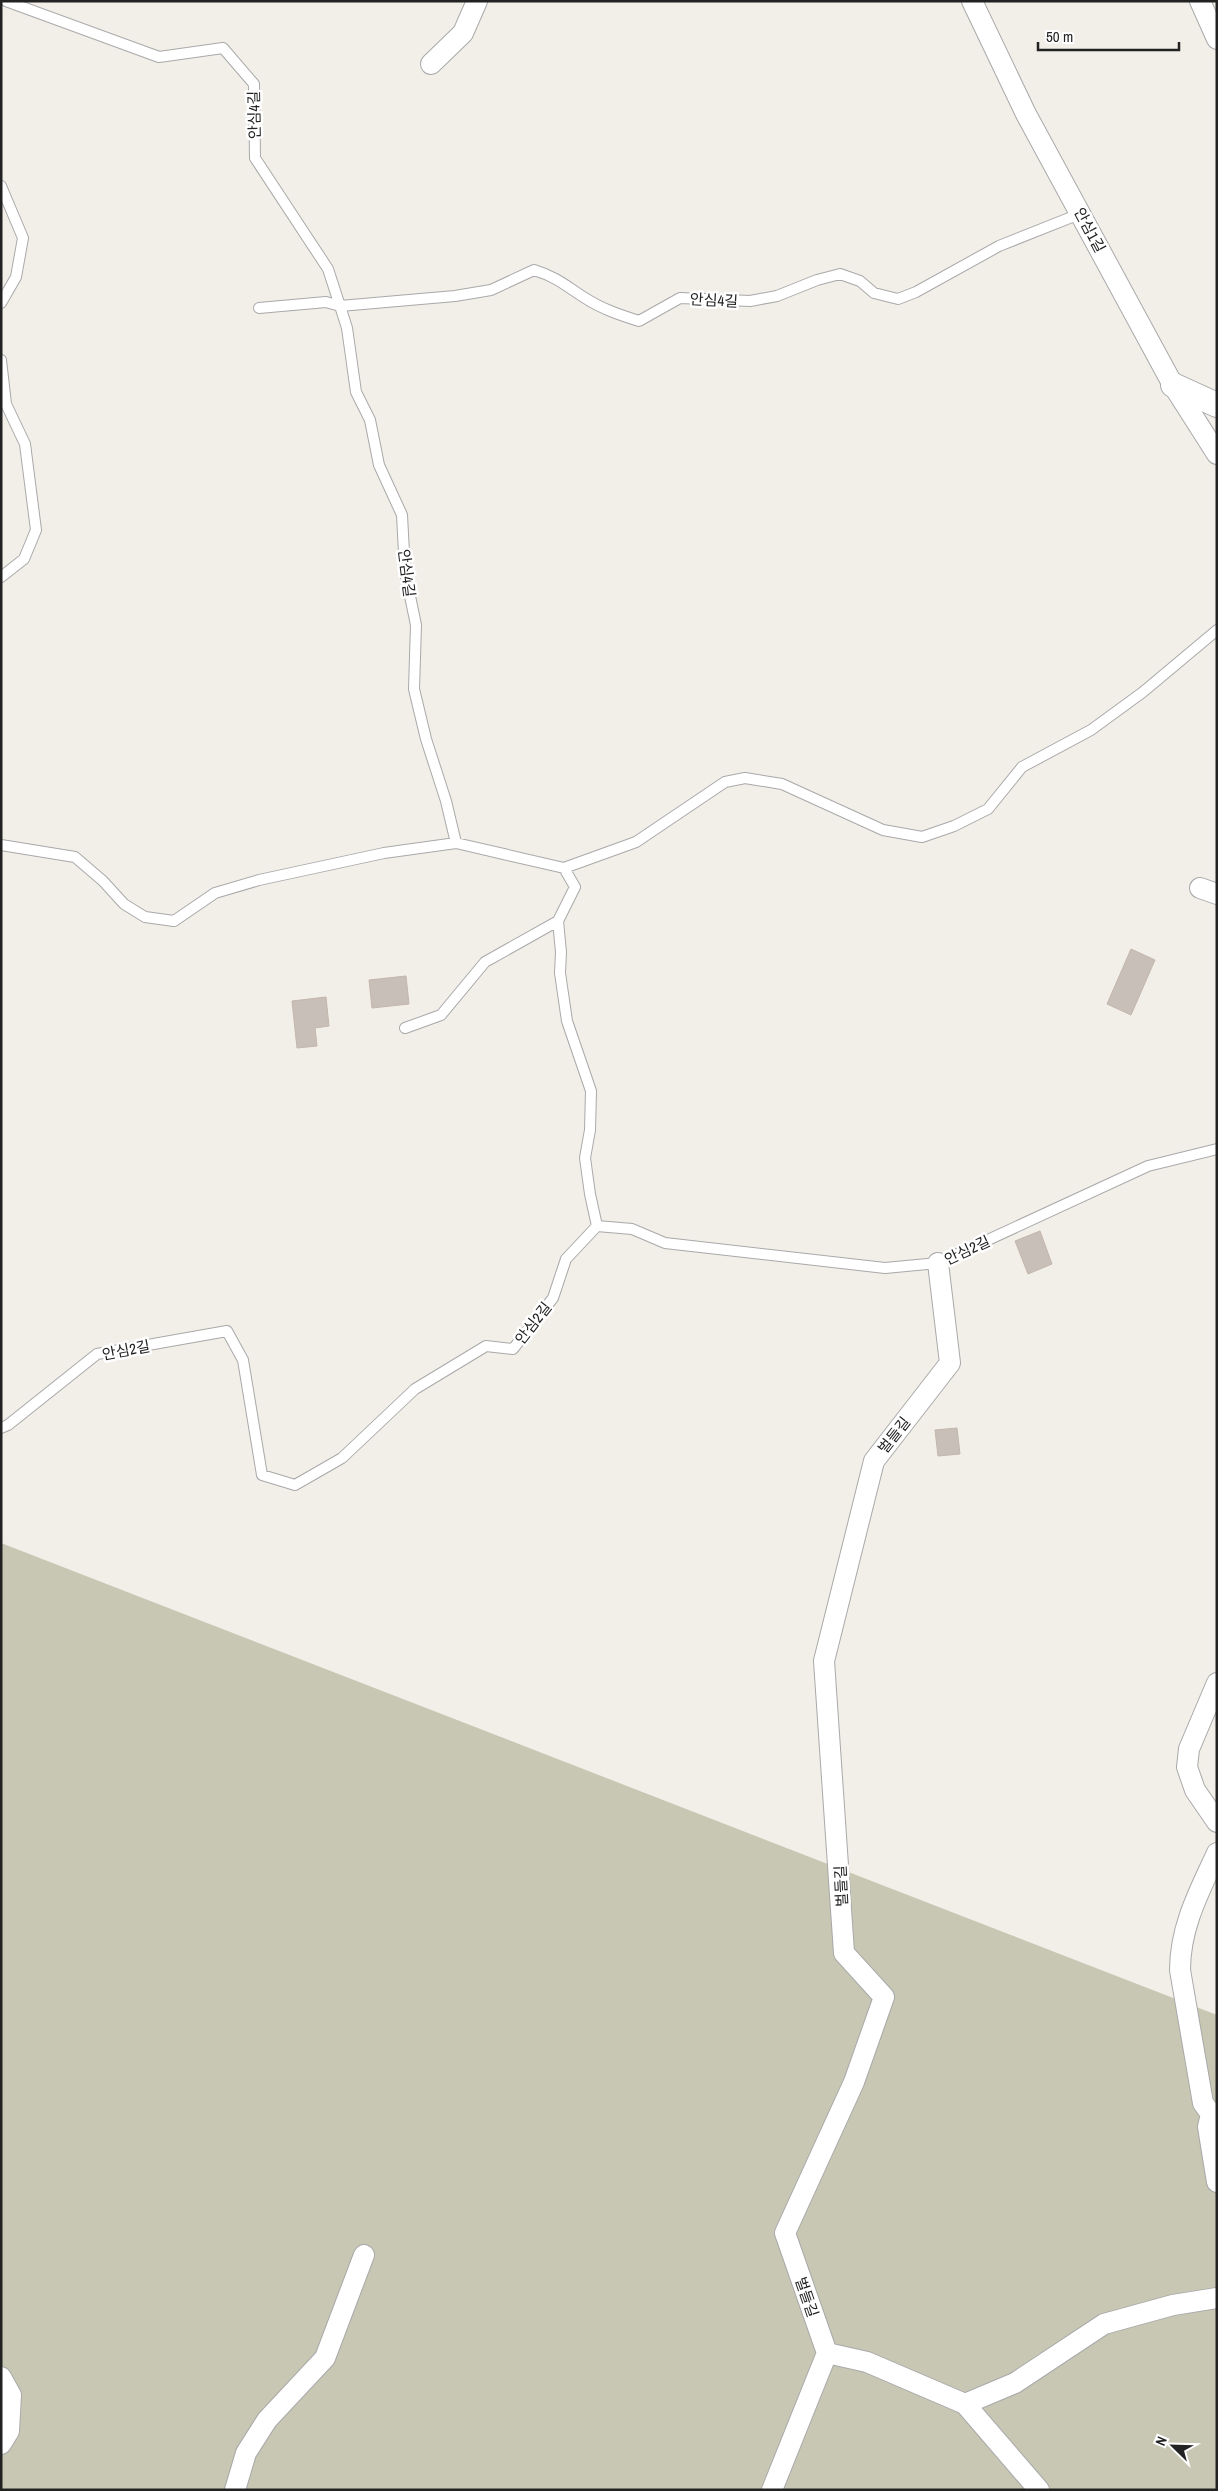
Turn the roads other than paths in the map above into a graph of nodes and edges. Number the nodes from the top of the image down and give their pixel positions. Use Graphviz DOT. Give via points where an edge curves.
graph roads {
  1 [pos="6,1"];
  2 [pos="477,1"];
  3 [pos="972,1"];
  4 [pos="1200,1"];
  5 [pos="1217,39"];
  6 [pos="431,64"];
  7 [pos="1,186"];
  8 [pos="1082,214"];
  9 [pos="1,303"];
  10 [pos="340,306"];
  11 [pos="259,308"];
  12 [pos="1,360"];
  13 [pos="1173,385"];
  14 [pos="1217,405"];
  15 [pos="1217,454"];
  16 [pos="1,577"];
  17 [pos="1217,630"];
  18 [pos="456,843"];
  19 [pos="1,845"];
  20 [pos="564,868"];
  21 [pos="558,921"];
  22 [pos="405,1028"];
  23 [pos="1217,1150"];
  24 [pos="597,1226"];
  25 [pos="938,1263"];
  26 [pos="1,1428"];
  27 [pos="1217,1683"];
  28 [pos="1217,1822"];
  29 [pos="1217,1853"];
  30 [pos="1217,2182"];
  31 [pos="364,2255"];
  32 [pos="1217,2298"];
  33 [pos="827,2353"];
  34 [pos="1,2378"];
  35 [pos="965,2404"];
  36 [pos="1,2444"];
  37 [pos="235,2490"];
  38 [pos="772,2490"];
  39 [pos="1039,2490"];
  1 -- 10 [label="lane, 안심4길" via="159,57 223,48 254,84 255,158 328,269"];
  2 -- 6 [label="street" via="463,32"];
  3 -- 8 [label="street, 안심1길" via="1026,114"];
  4 -- 5 [label="street"];
  7 -- 9 [label="lane" via="23,238 16,277"];
  8 -- 10 [label="lane, 안심4길" via="999,246 898,299 874,293 860,281 840,274 777,296 750,301 680,298 640,321 613,314 554,276 534,270 491,290"];
  8 -- 13 [label="street, 안심1길"];
  10 -- 11 [label="lane" via="326,302"];
  10 -- 18 [label="lane, 안심4길" via="347,328 356,392 370,420 379,465 402,516 405,572 416,625 414,689"];
  12 -- 16 [label="lane" via="6,404 25,444 36,530 24,559"];
  13 -- 14 [label="street"];
  13 -- 15 [label="street, 안심1길"];
  17 -- 20 [label="lane" via="1143,692 1091,730 1022,767 988,809 954,826 922,837 883,830 782,784 745,778 724,782 636,842"];
  18 -- 19 [label="lane" via="384,853 259,880 215,893 174,920 145,917 124,904 103,880 75,857"];
  18 -- 20 [label="lane"];
  20 -- 21 [label="lane" via="575,887"];
  21 -- 22 [label="lane" via="485,962 441,1015"];
  21 -- 24 [label="lane" via="562,952 560,973 567,1021 590,1091 590,1130 585,1158"];
  23 -- 25 [label="lane, 안심2길" via="1148,1166"];
  24 -- 25 [label="lane, 안심2길" via="632,1229 666,1243 885,1268"];
  24 -- 26 [label="lane, 안심2길" via="566,1259 553,1298 513,1349 486,1346 415,1388 342,1458 295,1485 262,1475 243,1360 227,1331 97,1354"];
  25 -- 33 [label="street, 벌들길" via="950,1363 874,1461 824,1661 844,1953 884,1997 854,2082 785,2232"];
  27 -- 28 [label="street" via="1188,1749 1187,1767 1195,1790"];
  29 -- 30 [label="street" via="1188,1915 1180,1948 1180,1970 1203,2103 1211,2114 1208,2127"];
  31 -- 37 [label="street" via="325,2358 267,2420 246,2453"];
  32 -- 35 [label="street" via="1173,2305 1104,2324 1014,2383"];
  33 -- 35 [label="street" via="867,2362"];
  33 -- 38 [label="street"];
  34 -- 36 [label="street" via="11,2395 9,2431"];
  35 -- 39 [label="street"];
}
